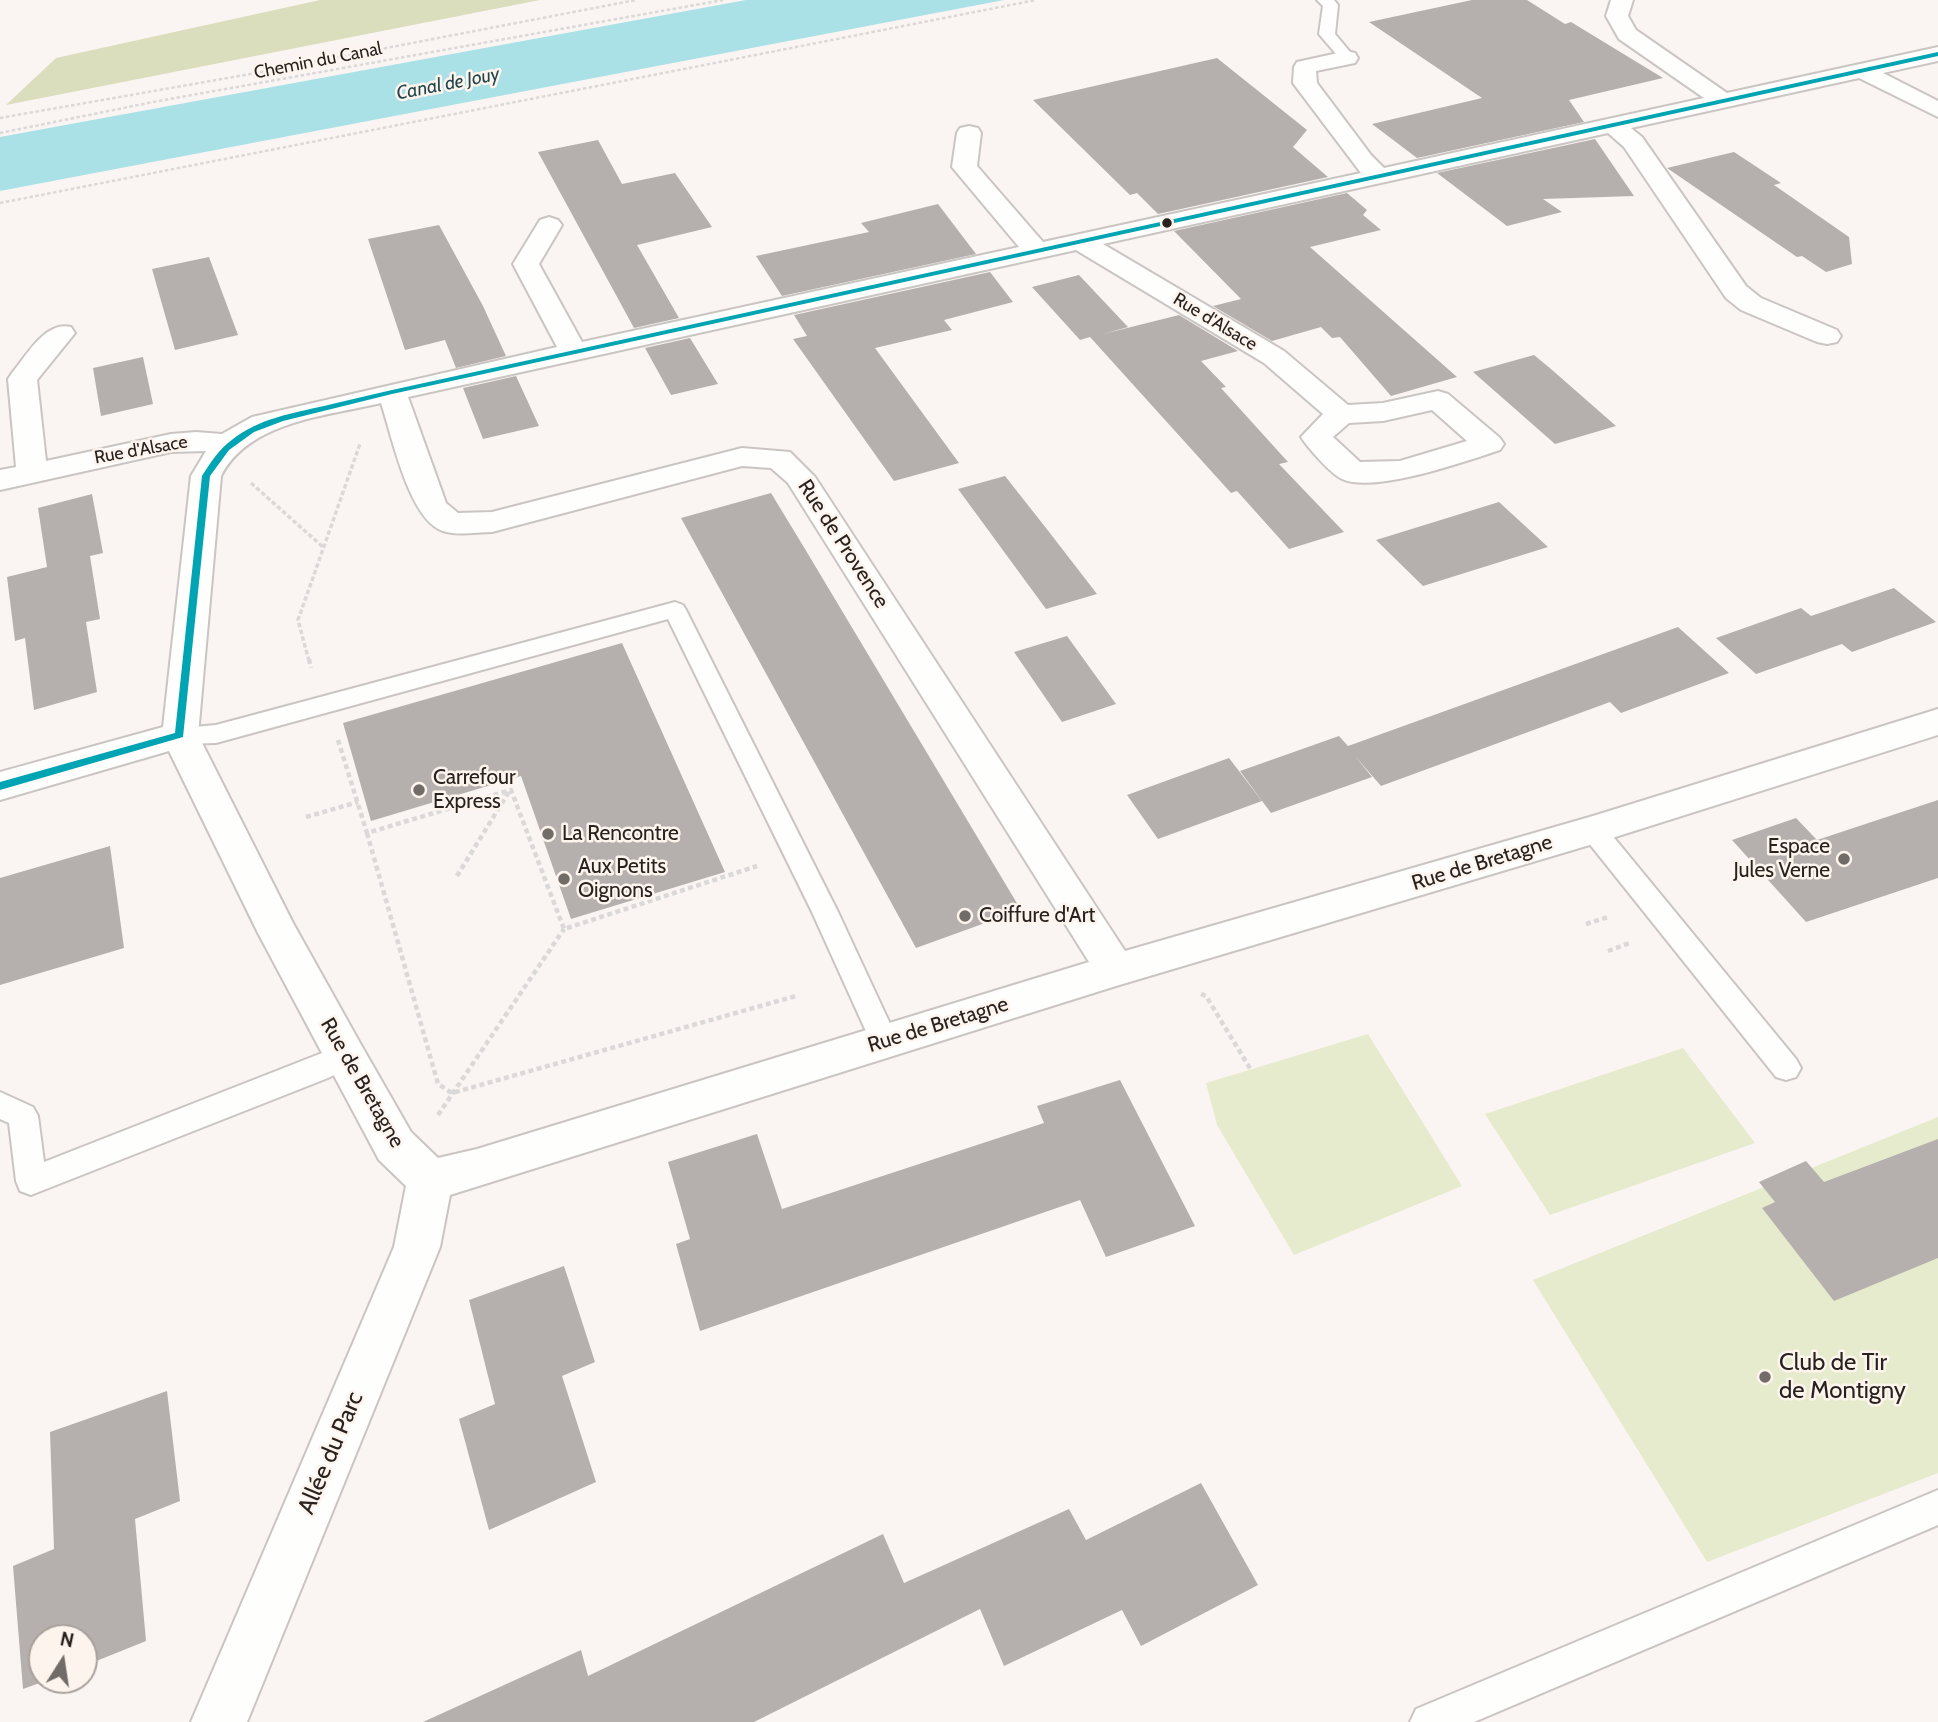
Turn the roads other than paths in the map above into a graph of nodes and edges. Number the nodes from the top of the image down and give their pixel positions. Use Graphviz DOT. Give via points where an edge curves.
graph roads {
  1 [pos="1324,0"];
  2 [pos="1622,0"];
  3 [pos="1938,54"];
  4 [pos="1348,58"];
  5 [pos="1861,71"];
  6 [pos="1723,101"];
  7 [pos="1938,110"];
  8 [pos="1612,125"];
  9 [pos="969,133"];
  10 [pos="1379,176"];
  11 [pos="549,225"];
  12 [pos="1080,242"];
  13 [pos="1037,251"];
  14 [pos="61,333"];
  15 [pos="1827,336"];
  16 [pos="574,353"];
  17 [pos="394,401"];
  18 [pos="1340,414"];
  19 [pos="226,444"];
  20 [pos="32,472"];
  21 [pos="0,480"];
  22 [pos="1938,722"];
  23 [pos="180,735"];
  24 [pos="0,786"];
  25 [pos="1593,830"];
  26 [pos="1115,970"];
  27 [pos="884,1041"];
  28 [pos="345,1056"];
  29 [pos="1786,1068"];
  30 [pos="0,1105"];
  31 [pos="430,1180"];
  32 [pos="1938,1507"];
  33 [pos="219,1722"];
  34 [pos="1429,1722"];
  1 -- 4 [label="lane" via="1331,5 1327,34"];
  2 -- 6 [label="street" via="1617,16 1627,34"];
  3 -- 5 [label="street"];
  4 -- 10 [label="street" via="1305,67 1305,83"];
  5 -- 6 [label="street"];
  5 -- 7 [label="street"];
  6 -- 8 [label="street"];
  8 -- 10 [label="street"];
  8 -- 15 [label="street" via="1633,142 1736,292 1751,304"];
  9 -- 13 [label="street" via="964,167"];
  10 -- 12 [label="street"];
  11 -- 16 [label="street" via="526,264"];
  12 -- 13 [label="street"];
  12 -- 18 [label="street, Rue d'Alsace" via="1274,356"];
  13 -- 16 [label="street"];
  14 -- 20 [label="street" via="22,379"];
  16 -- 17 [label="street"];
  17 -- 19 [label="street" via="285,416"];
  17 -- 26 [label="street, Rue de Provence" via="432,507 451,523 492,522 741,457 779,459 800,477"];
  18 -- 18 [label="street" via="1316,437 1352,472 1402,470 1489,444 1437,400 1383,412"];
  19 -- 20 [label="street, Rue d'Alsace" via="171,443"];
  19 -- 23 [label="street" via="206,476"];
  20 -- 21 [label="street, Rue d'Alsace"];
  22 -- 25 [label="street, Rue de Bretagne"];
  23 -- 24 [label="street"];
  23 -- 27 [label="lane" via="229,730 675,610"];
  23 -- 28 [label="street, Rue de Bretagne"];
  25 -- 26 [label="street, Rue de Bretagne"];
  25 -- 29 [label="lane"];
  26 -- 27 [label="street, Rue de Bretagne"];
  27 -- 31 [label="street, Rue de Bretagne"];
  28 -- 30 [label="lane" via="32,1181 23,1116"];
  28 -- 31 [label="street, Rue de Bretagne" via="395,1146"];
  31 -- 33 [label="street, Allée du Parc" via="417,1247"];
  32 -- 34 [label="lane"];
}
